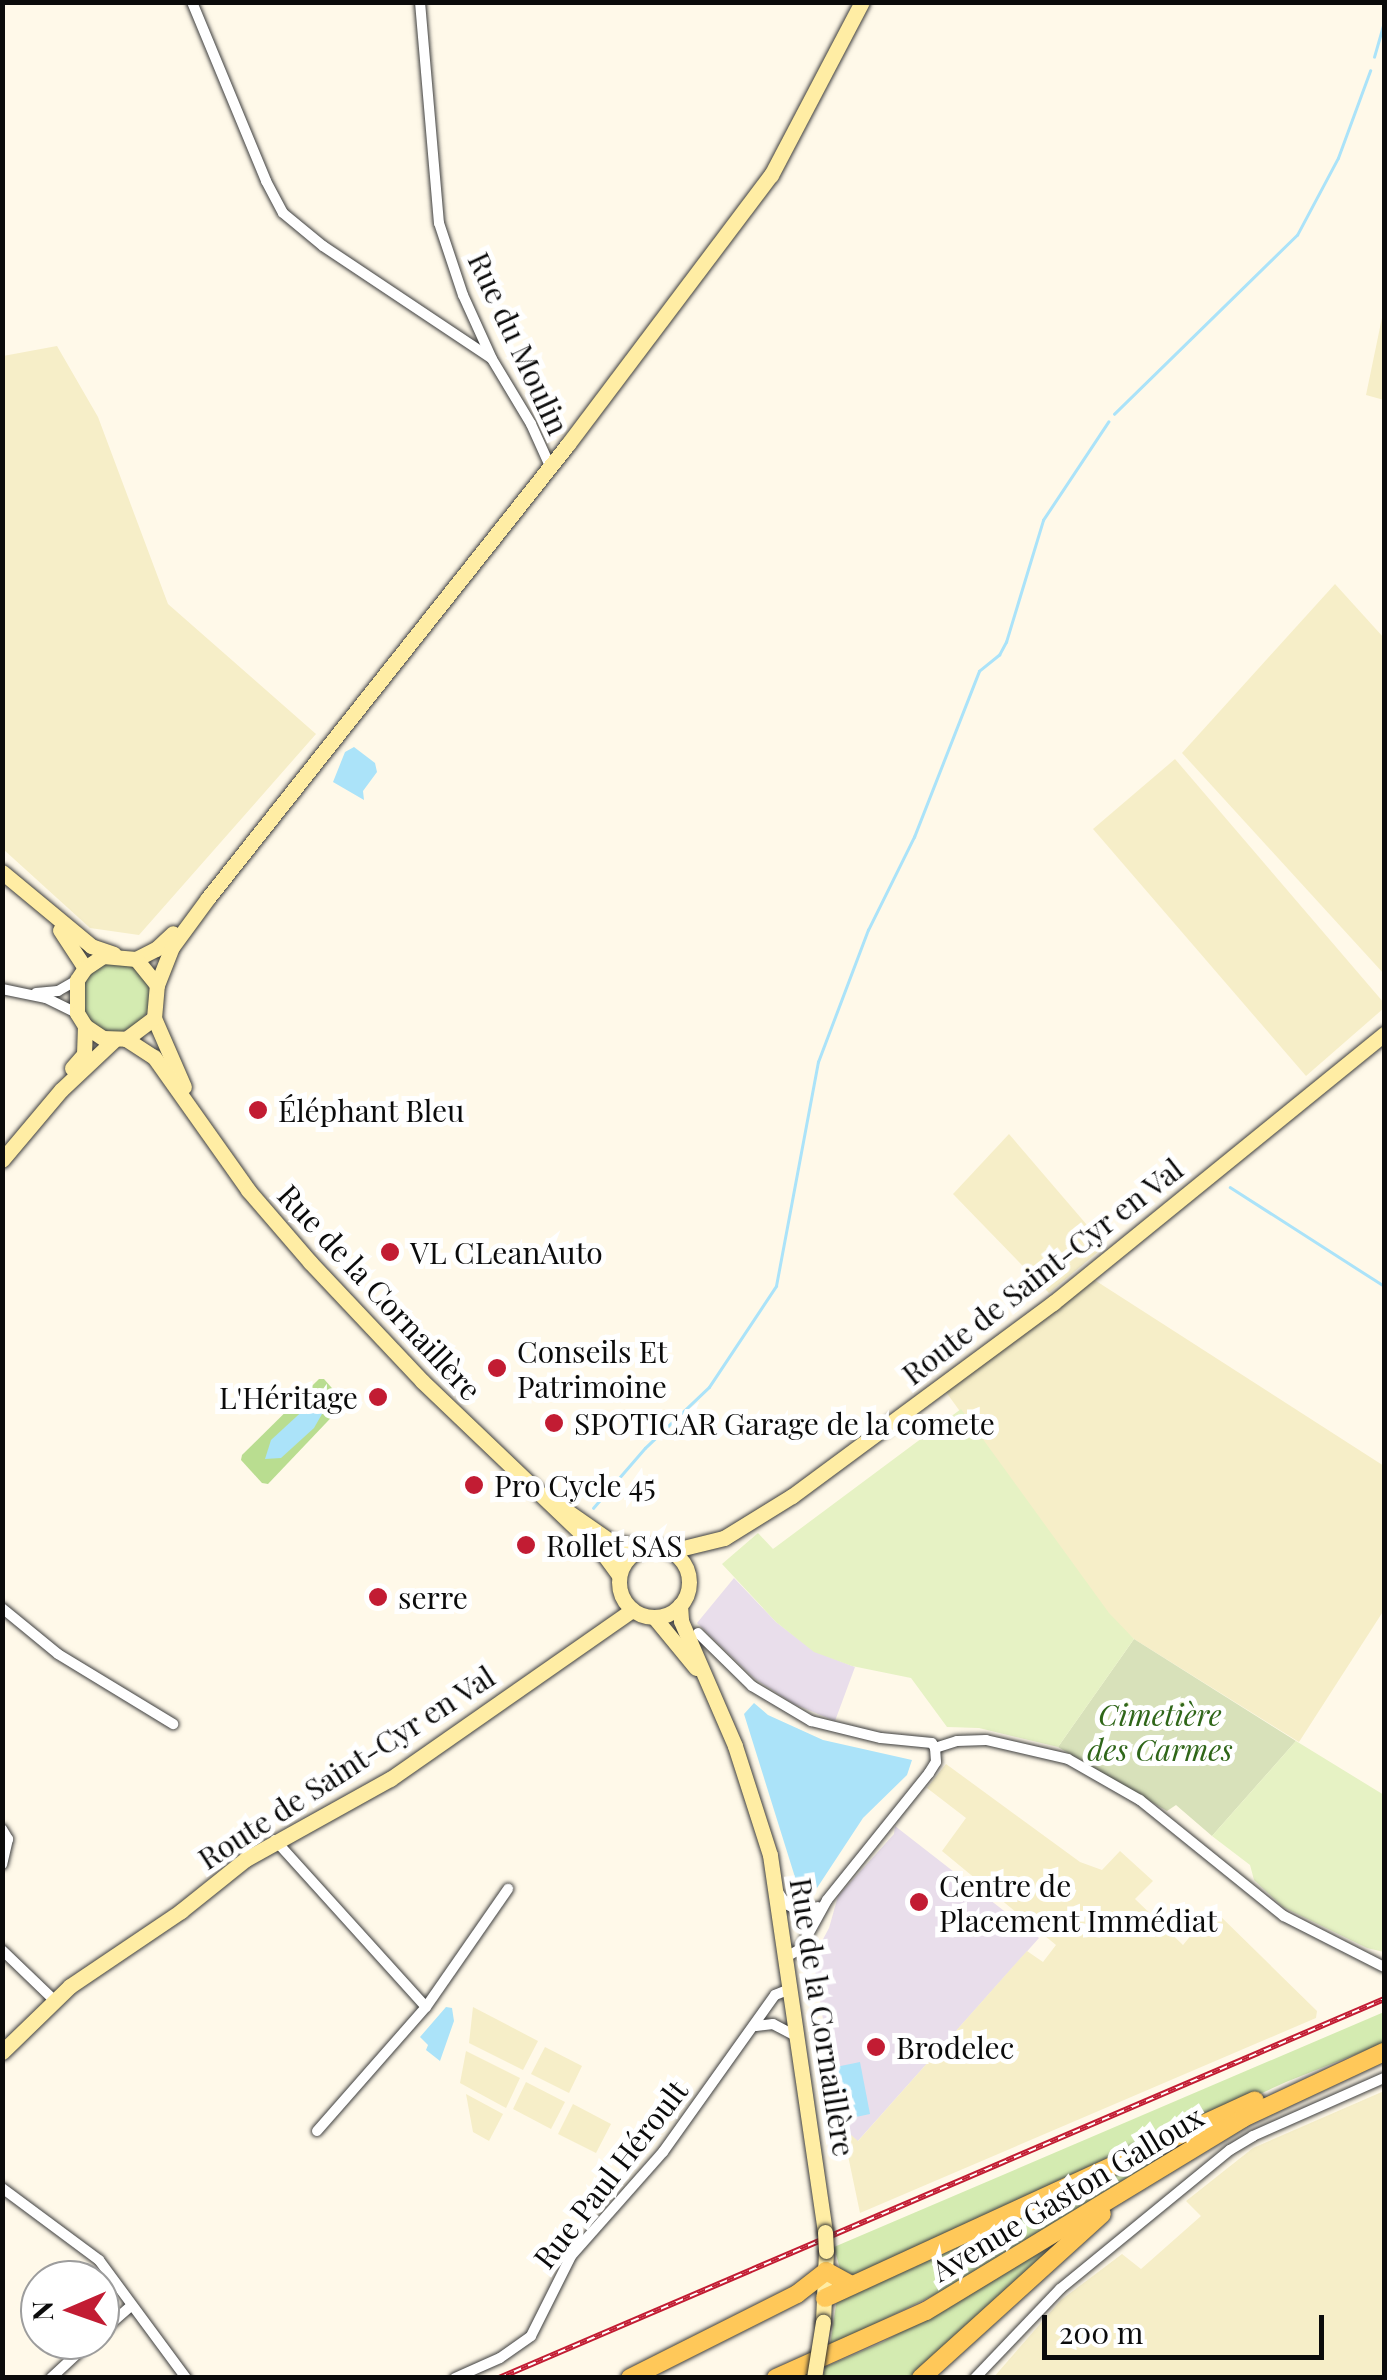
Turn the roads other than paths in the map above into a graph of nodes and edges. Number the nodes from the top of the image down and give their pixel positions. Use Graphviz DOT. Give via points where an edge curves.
graph roads {
  1 [pos="192,2"];
  2 [pos="420,2"];
  3 [pos="862,2"];
  4 [pos="492,359"];
  5 [pos="550,466"];
  6 [pos="2,872"];
  7 [pos="208,898"];
  8 [pos="114,954"];
  9 [pos="136,960"];
  10 [pos="81,974"];
  11 [pos="157,986"];
  12 [pos="2,989"];
  13 [pos="17,992"];
  14 [pos="154,1018"];
  15 [pos="81,1019"];
  16 [pos="1384,1034"];
  17 [pos="120,1039"];
  18 [pos="93,1047"];
  19 [pos="193,1110"];
  20 [pos="2,1160"];
  21 [pos="544,1498"];
  22 [pos="724,1538"];
  23 [pos="646,1548"];
  24 [pos="671,1551"];
  25 [pos="687,1570"];
  26 [pos="619,1575"];
  27 [pos="680,1605"];
  28 [pos="2,1608"];
  29 [pos="632,1610"];
  30 [pos="654,1617"];
  31 [pos="698,1633"];
  32 [pos="703,1676"];
  33 [pos="173,1724"];
  34 [pos="935,1748"];
  35 [pos="2,1829"];
  36 [pos="276,1840"];
  37 [pos="2,1864"];
  38 [pos="508,1889"];
  39 [pos="778,1892"];
  40 [pos="827,1900"];
  41 [pos="2,1950"];
  42 [pos="788,1956"];
  43 [pos="1384,1966"];
  44 [pos="792,1988"];
  45 [pos="54,2000"];
  46 [pos="426,2007"];
  47 [pos="756,2026"];
  48 [pos="800,2040"];
  49 [pos="2,2052"];
  50 [pos="1384,2052"];
  51 [pos="1384,2078"];
  52 [pos="1313,2084"];
  53 [pos="316,2132"];
  54 [pos="1152,2172"];
  55 [pos="2,2188"];
  56 [pos="826,2271"];
  57 [pos="849,2284"];
  58 [pos="797,2294"];
  59 [pos="130,2306"];
  60 [pos="824,2311"];
  61 [pos="120,2315"];
  62 [pos="70,2360"];
  63 [pos="50,2378"];
  64 [pos="186,2378"];
  65 [pos="455,2378"];
  66 [pos="630,2378"];
  67 [pos="776,2378"];
  68 [pos="814,2378"];
  69 [pos="921,2378"];
  70 [pos="975,2378"];
  1 -- 4 [label="street" via="284,213"];
  2 -- 4 [label="street, Rue du Moulin" via="439,223"];
  3 -- 5 [label="main road" via="771,174"];
  4 -- 5 [label="street, Rue du Moulin"];
  5 -- 7 [label="main road"];
  6 -- 8 [label="main road" via="91,946"];
  6 -- 10 [label="main road" via="76,948"];
  7 -- 9 [label="main road"];
  7 -- 11 [label="main road" via="172,947"];
  8 -- 9 [label="main road"];
  8 -- 10 [label="main road"];
  9 -- 11 [label="main road"];
  10 -- 13 [label="street" via="58,990"];
  10 -- 15 [label="main road"];
  11 -- 14 [label="main road"];
  12 -- 13 [label="street"];
  13 -- 15 [label="street" via="58,1002"];
  14 -- 17 [label="main road"];
  14 -- 19 [label="main road, Rue de la Cornaillère"];
  15 -- 17 [label="main road"];
  15 -- 18 [label="main road"];
  16 -- 22 [label="main road, Route de Saint-Cyr en Val" via="1052,1303 792,1496"];
  17 -- 18 [label="main road"];
  17 -- 19 [label="main road, Rue de la Cornaillère" via="154,1057"];
  18 -- 20 [label="main road"];
  19 -- 21 [label="main road, Rue de la Cornaillère" via="248,1190 310,1262"];
  21 -- 23 [label="main road, Rue de la Cornaillère" via="610,1541"];
  21 -- 26 [label="main road, Rue de la Cornaillère"];
  22 -- 24 [label="main road, Route de Saint-Cyr en Val"];
  22 -- 25 [label="main road, Route de Saint-Cyr en Val"];
  23 -- 24 [label="main road"];
  23 -- 26 [label="main road" via="628,1557"];
  24 -- 25 [label="main road"];
  25 -- 27 [label="main road"];
  26 -- 29 [label="main road" via="620,1594"];
  27 -- 30 [label="main road"];
  27 -- 32 [label="main road, Rue de la Cornaillère"];
  28 -- 33 [label="street" via="58,1654"];
  29 -- 30 [label="main road"];
  29 -- 36 [label="main road, Route de Saint-Cyr en Val" via="390,1779"];
  30 -- 32 [label="main road, Rue de la Cornaillère"];
  31 -- 34 [label="street" via="752,1686 797,1714 880,1738 932,1742"];
  32 -- 39 [label="main road, Rue de la Cornaillère" via="735,1746"];
  34 -- 40 [label="street" via="929,1773"];
  34 -- 43 [label="street" via="986,1740 1068,1759 1140,1800 1284,1916"];
  35 -- 37 [label="street" via="8,1838"];
  36 -- 45 [label="main road, Route de Saint-Cyr en Val"];
  36 -- 46 [label="street"];
  38 -- 46 [label="street"];
  39 -- 40 [label="street" via="804,1914"];
  39 -- 42 [label="main road, Rue de la Cornaillère"];
  40 -- 42 [label="street" via="800,1948"];
  41 -- 45 [label="street"];
  42 -- 44 [label="main road, Rue de la Cornaillère"];
  44 -- 47 [label="street, Rue Paul Héroult" via="774,1995"];
  44 -- 48 [label="main road, Rue de la Cornaillère"];
  45 -- 49 [label="main road, Route de Saint-Cyr en Val"];
  46 -- 53 [label="street"];
  47 -- 48 [label="street" via="774,2024"];
  47 -- 65 [label="street, Rue Paul Héroult" via="663,2152 571,2256 530,2336"];
  48 -- 56 [label="main road, Rue de la Cornaillère, bridge"];
  50 -- 52 [label="main road, Avenue Gaston Galloux"];
  51 -- 70 [label="street" via="1230,2150 1060,2289"];
  52 -- 54 [label="main road, Avenue Gaston Galloux"];
  52 -- 57 [label="main road" via="1247,2104"];
  54 -- 67 [label="main road, Avenue Gaston Galloux" via="943,2301"];
  54 -- 69 [label="main road"];
  55 -- 59 [label="street" via="98,2260"];
  56 -- 57 [label="main road"];
  56 -- 58 [label="main road"];
  56 -- 60 [label="main road, Rue de la Cornaillère"];
  57 -- 60 [label="main road"];
  58 -- 60 [label="main road" via="810,2296"];
  58 -- 66 [label="main road"];
  59 -- 61 [label="street"];
  59 -- 64 [label="street"];
  60 -- 68 [label="main road, Rue de la Cornaillère, bridge"];
  62 -- 63 [label="street"];
}
